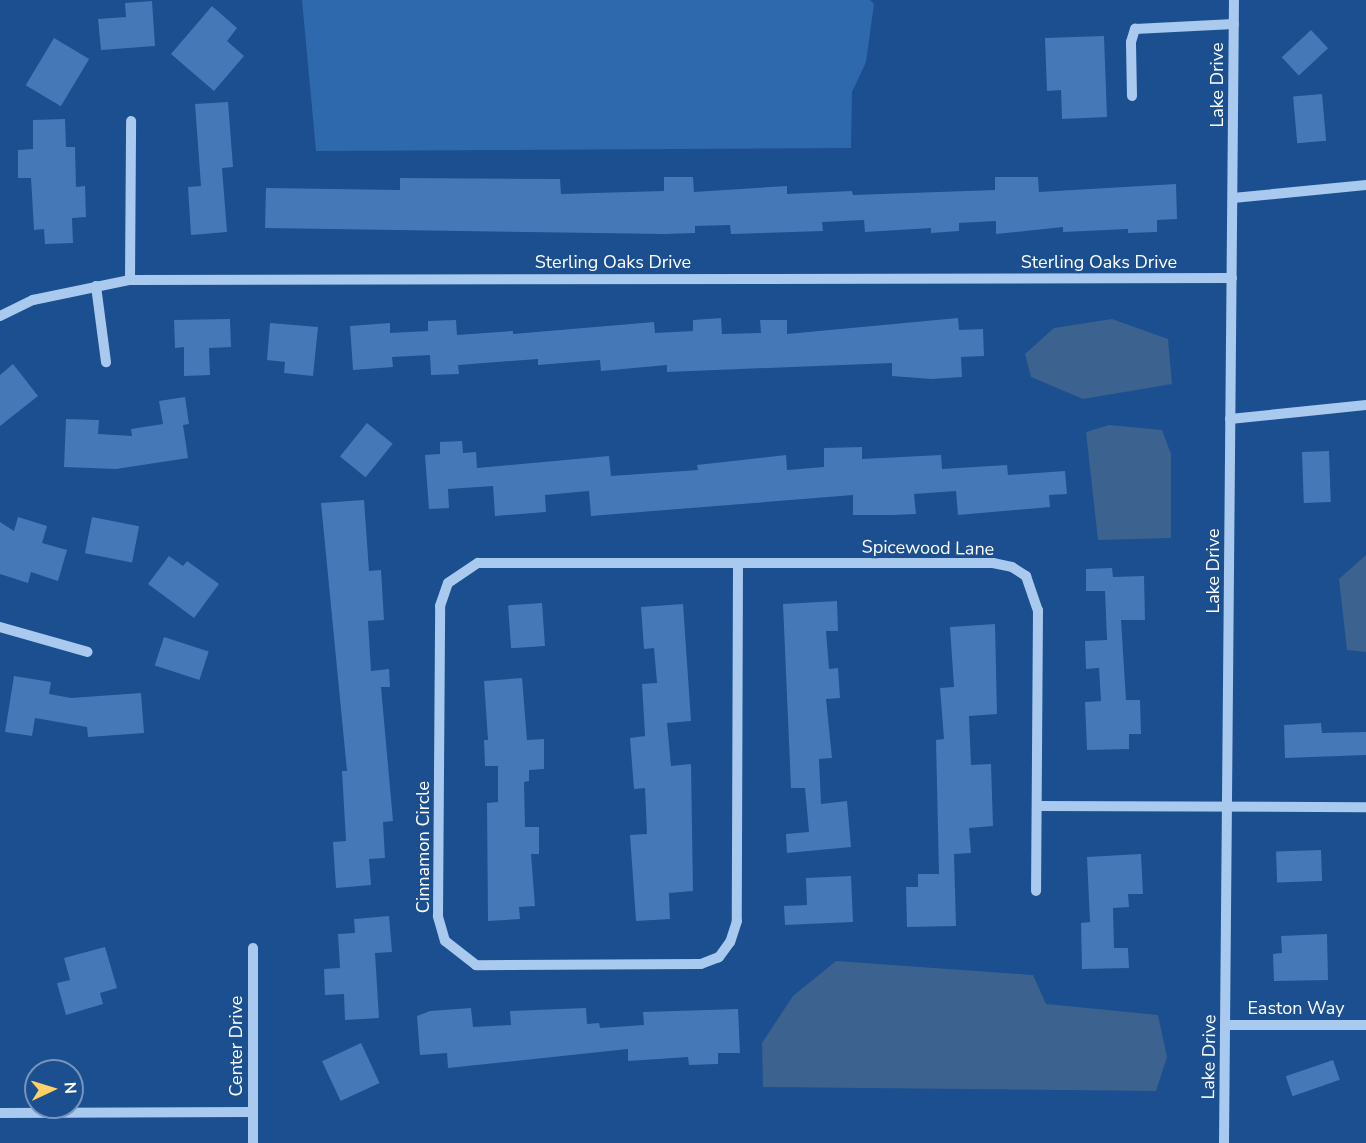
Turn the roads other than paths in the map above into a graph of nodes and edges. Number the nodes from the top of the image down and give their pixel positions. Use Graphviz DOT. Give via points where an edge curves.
graph roads {
  1 [pos="1234,0"];
  2 [pos="1234,24"];
  3 [pos="1132,96"];
  4 [pos="131,121"];
  5 [pos="1366,185"];
  6 [pos="1233,198"];
  7 [pos="1232,278"];
  8 [pos="130,280"];
  9 [pos="96,286"];
  10 [pos="0,316"];
  11 [pos="106,362"];
  12 [pos="1366,405"];
  13 [pos="1230,418"];
  14 [pos="738,564"];
  15 [pos="0,627"];
  16 [pos="88,652"];
  17 [pos="1036,806"];
  18 [pos="1229,807"];
  19 [pos="1366,807"];
  20 [pos="1036,891"];
  21 [pos="253,948"];
  22 [pos="1227,1024"];
  23 [pos="1366,1025"];
  24 [pos="253,1112"];
  25 [pos="0,1113"];
  26 [pos="253,1143"];
  27 [pos="1224,1143"];
  1 -- 2 [label="street, Lake Drive"];
  2 -- 3 [label="street" via="1136,29 1131,42"];
  2 -- 6 [label="street, Lake Drive"];
  4 -- 8 [label="street"];
  5 -- 6 [label="street"];
  6 -- 7 [label="street, Lake Drive"];
  7 -- 8 [label="street, Sterling Oaks Drive"];
  7 -- 13 [label="street, Lake Drive"];
  8 -- 9 [label="street, Sterling Oaks Drive"];
  9 -- 10 [label="street, Sterling Oaks Drive" via="33,300"];
  9 -- 11 [label="street"];
  12 -- 13 [label="street"];
  13 -- 18 [label="street, Lake Drive"];
  14 -- 14 [label="street, Cinnamon Circle" via="736,921 730,942 719,957 701,964 476,964 458,955 445,941 438,916 440,606 448,583 462,570 478,563"];
  14 -- 17 [label="street, Spicewood Lane" via="993,563 1026,576 1038,610"];
  15 -- 16 [label="street"];
  17 -- 18 [label="street"];
  17 -- 20 [label="street, Spicewood Lane"];
  18 -- 19 [label="street"];
  18 -- 22 [label="street, Lake Drive"];
  21 -- 24 [label="street, Center Drive"];
  22 -- 23 [label="street, Easton Way"];
  22 -- 27 [label="street, Lake Drive"];
  24 -- 25 [label="street"];
  24 -- 26 [label="street, Center Drive"];
}
